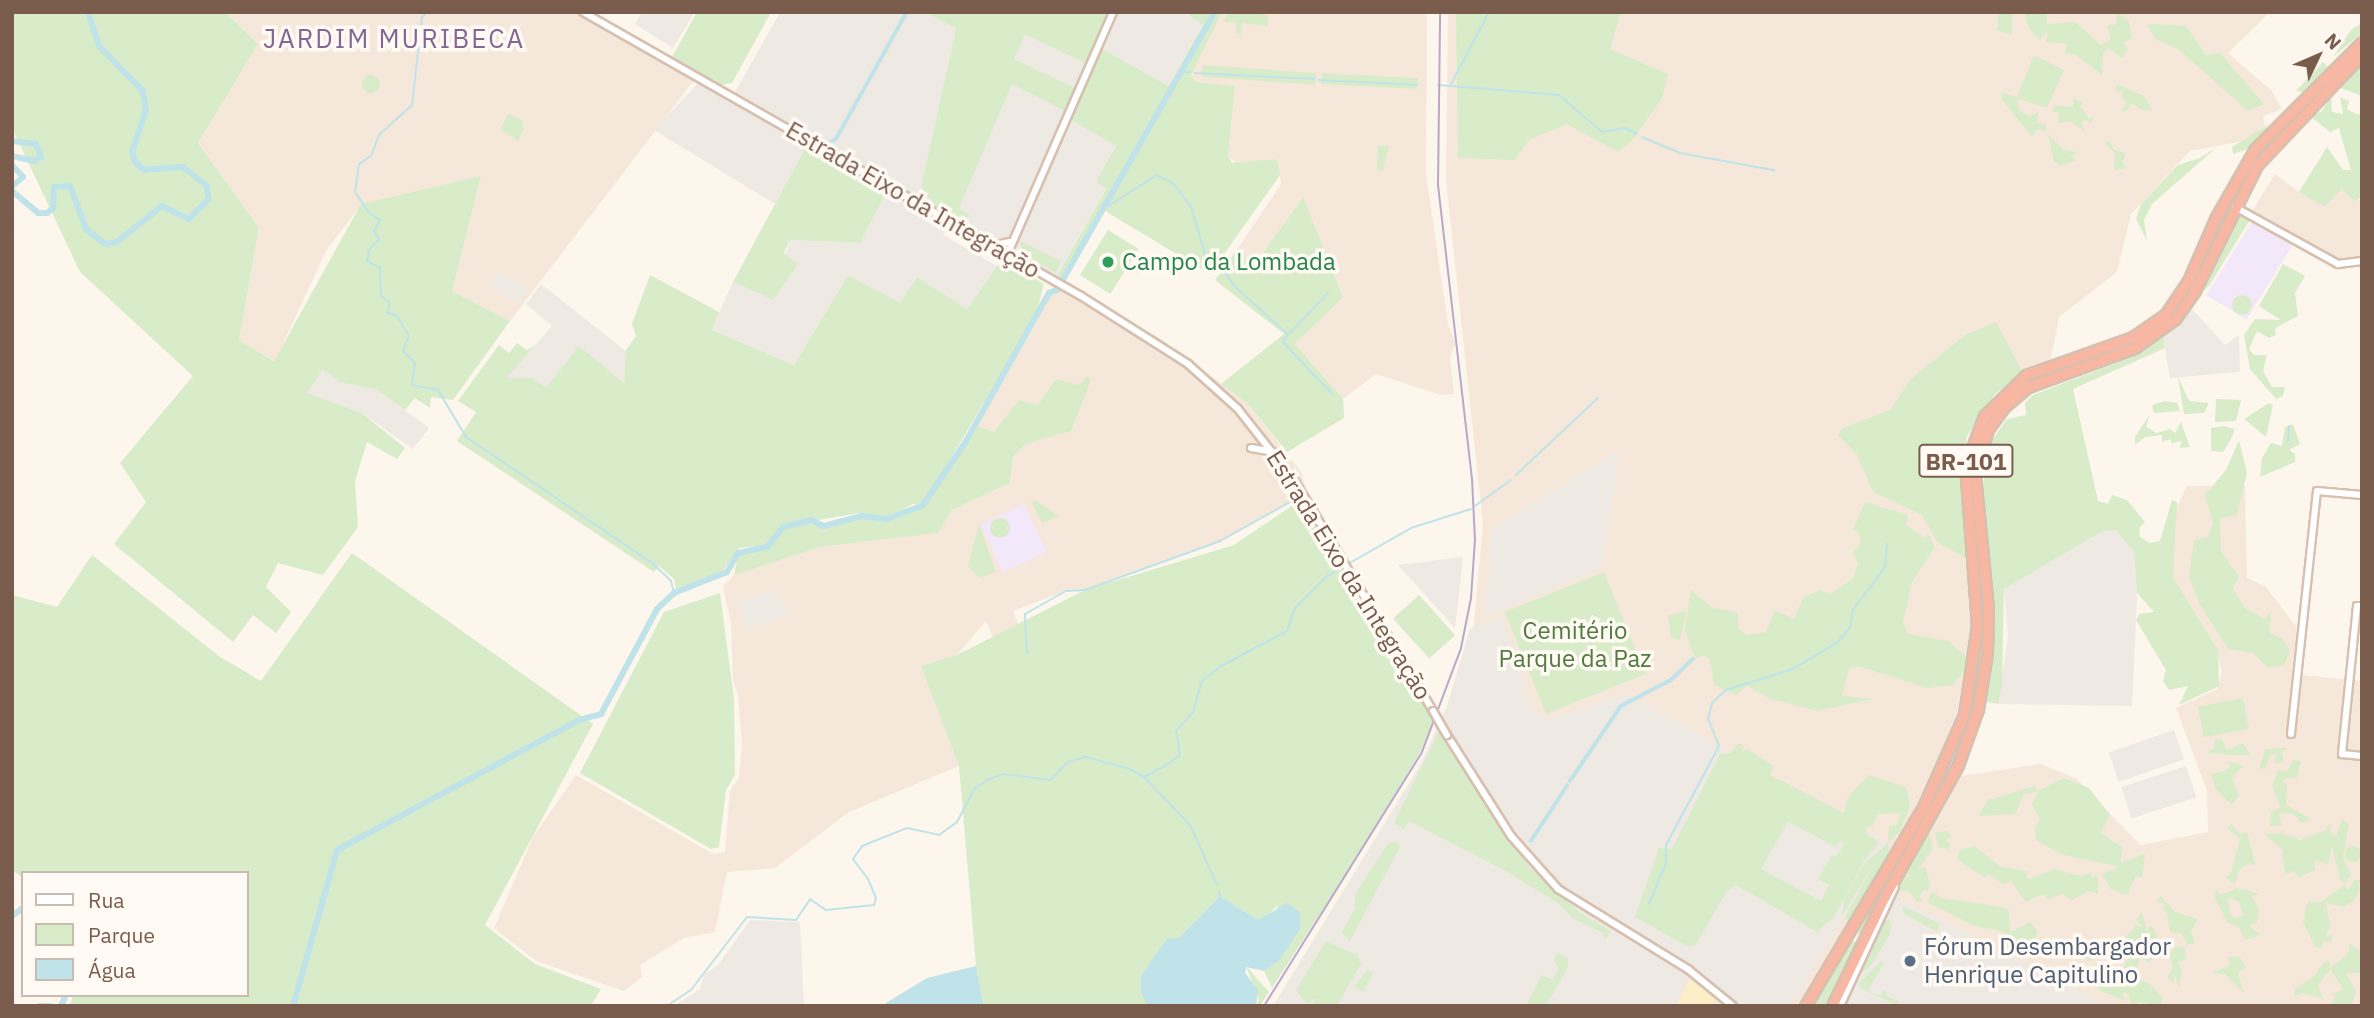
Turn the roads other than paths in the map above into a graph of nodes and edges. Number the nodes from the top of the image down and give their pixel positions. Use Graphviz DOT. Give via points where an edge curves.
graph roads {
  1 [pos="583,12"];
  2 [pos="1113,12"];
  3 [pos="2362,42"];
  4 [pos="2362,54"];
  5 [pos="2233,206"];
  6 [pos="1013,241"];
  7 [pos="992,246"];
  8 [pos="1006,254"];
  9 [pos="2362,261"];
  10 [pos="1021,262"];
  11 [pos="1251,448"];
  12 [pos="1273,452"];
  13 [pos="2362,495"];
  14 [pos="2359,606"];
  15 [pos="2291,734"];
  16 [pos="2362,756"];
  17 [pos="1906,858"];
  18 [pos="1841,943"];
  19 [pos="1862,951"];
  20 [pos="1733,1006"];
  21 [pos="1805,1006"];
  22 [pos="1832,1006"];
  23 [pos="1840,1006"];
  1 -- 7 [label="main road, Estrada Eixo da Integração"];
  2 -- 6 [label="main road"];
  3 -- 18 [label="highway, BR-101" via="2255,149 2216,217 2188,281 2165,315 2133,337 2026,375 1984,416 1969,450 1965,479 1977,617 1968,701 1942,773"];
  4 -- 5 [label="highway, BR-101" via="2277,140"];
  5 -- 9 [label="main road" via="2338,264"];
  5 -- 17 [label="highway, BR-101" via="2195,290 2168,326 2134,348 2037,382 2005,406 1988,429 1975,475 1988,608 1981,694 1958,765"];
  6 -- 7 [label="main road"];
  6 -- 8 [label="main road"];
  6 -- 10 [label="main road"];
  7 -- 8 [label="main road, Estrada Eixo da Integração"];
  8 -- 10 [label="main road, Estrada Eixo da Integração"];
  10 -- 12 [label="main road, Estrada Eixo da Integração" via="1188,364 1238,409"];
  11 -- 12 [label="main road"];
  12 -- 20 [label="main road, Estrada Eixo da Integração, bridge" via="1511,836 1558,889 1689,970"];
  13 -- 15 [label="main road" via="2317,491"];
  14 -- 16 [label="main road" via="2342,754"];
  17 -- 19 [label="highway, BR-101"];
  17 -- 23 [label="main road" via="1871,947"];
  18 -- 19 [label="highway" via="1856,935"];
  18 -- 21 [label="highway, BR-101"];
  19 -- 22 [label="highway, BR-101"];
}
